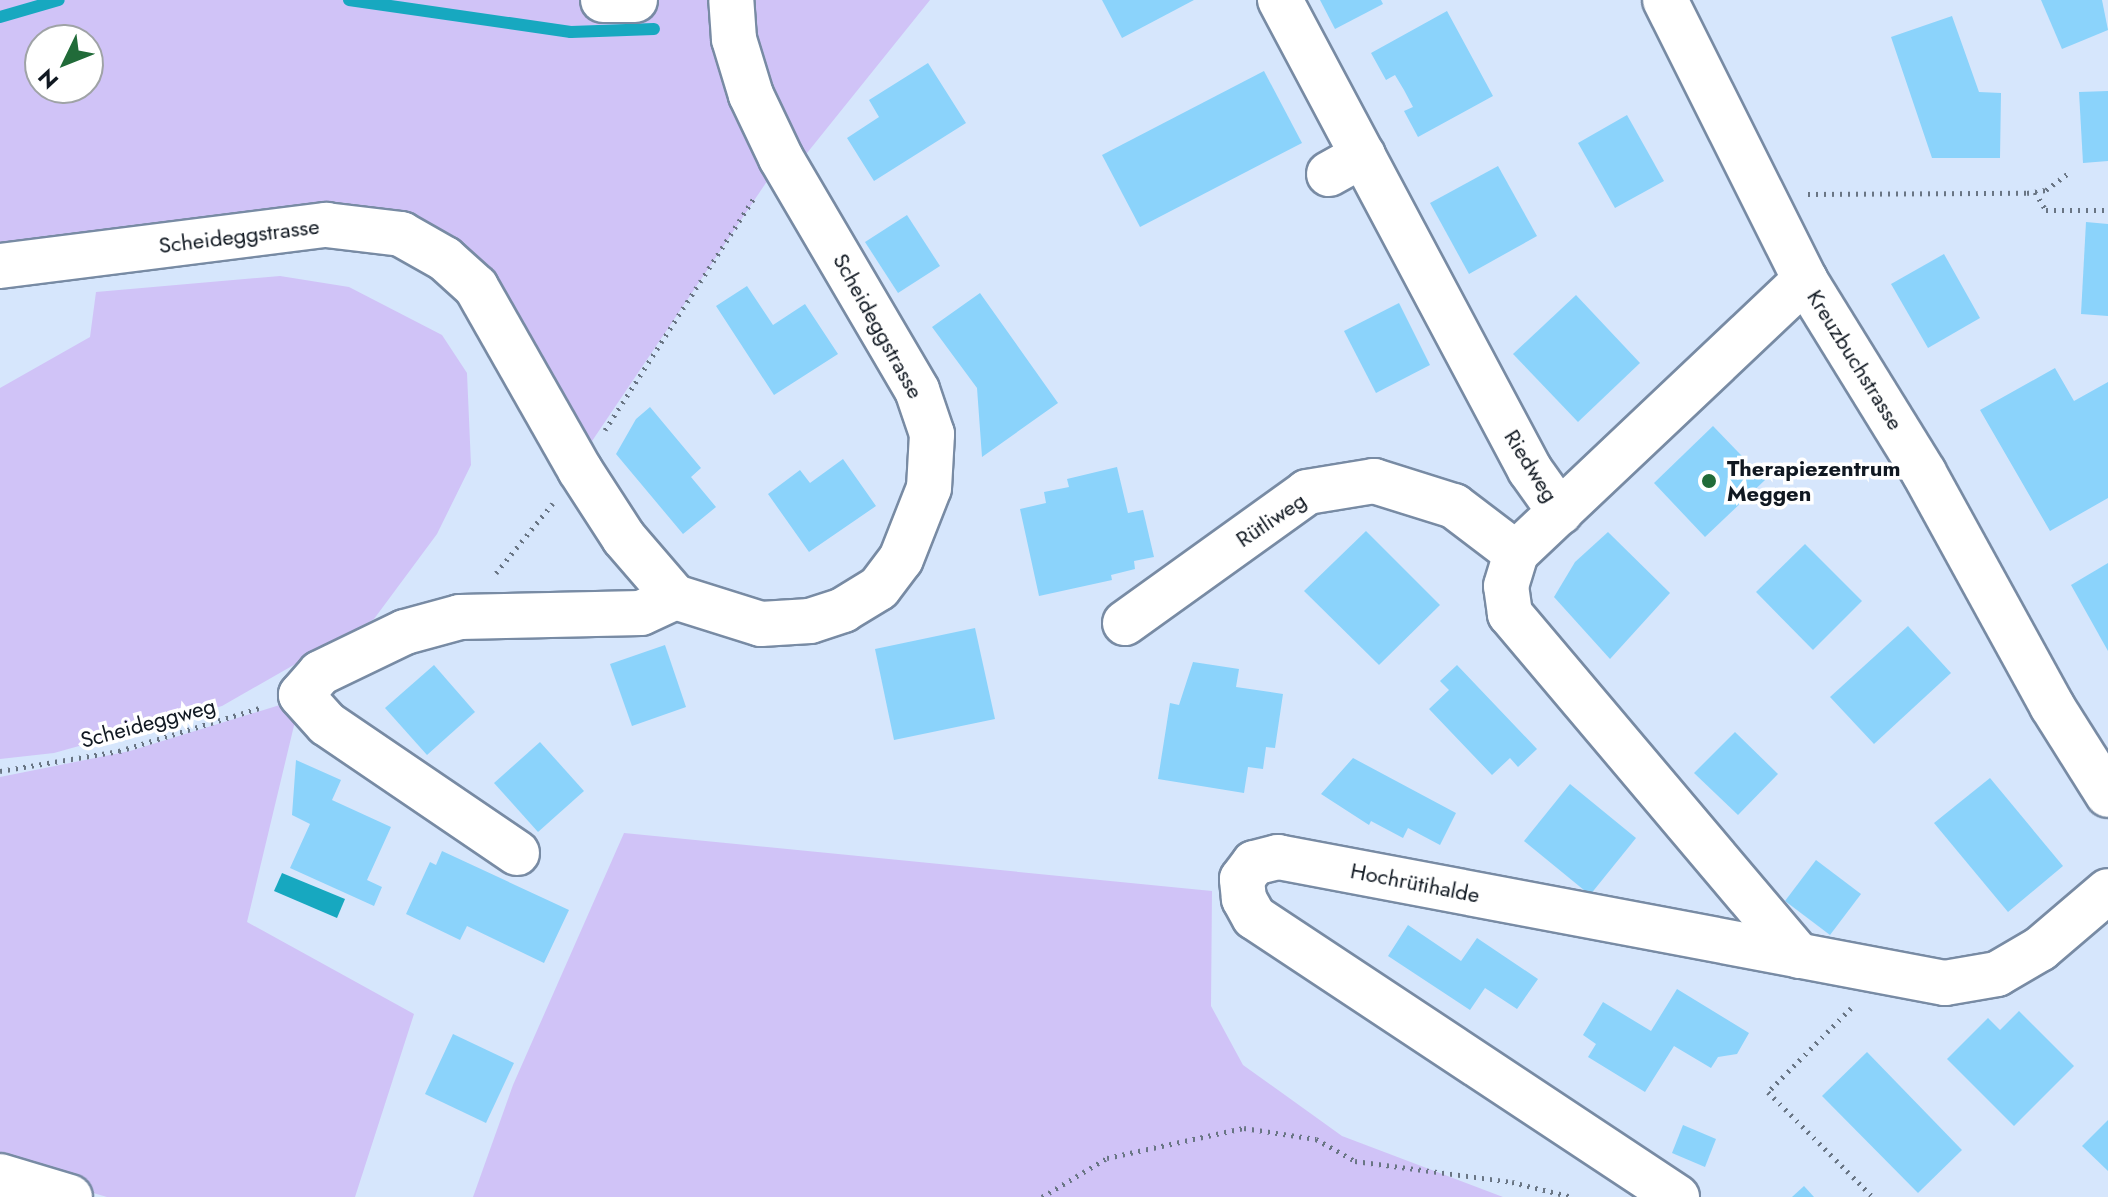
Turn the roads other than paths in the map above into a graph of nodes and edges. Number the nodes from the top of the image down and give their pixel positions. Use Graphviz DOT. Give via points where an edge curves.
graph roads {
  1 [pos="603,0"];
  2 [pos="635,0"];
  3 [pos="731,0"];
  4 [pos="1280,0"];
  5 [pos="1665,0"];
  6 [pos="0,266"];
  7 [pos="1805,280"];
  8 [pos="1560,512"];
  9 [pos="1516,553"];
  10 [pos="675,597"];
  11 [pos="1125,623"];
  12 [pos="2101,762"];
  13 [pos="517,853"];
  14 [pos="2108,891"];
  15 [pos="1799,956"];
  16 [pos="0,1176"];
  17 [pos="70,1197"];
  18 [pos="1677,1197"];
  1 -- 2 [label="street"];
  3 -- 10 [label="street, Scheideggstrasse" via="734,39 751,95 781,158 917,390 932,434 929,488 901,559 879,588 843,610 810,621 761,624"];
  4 -- 8 [label="street, Riedweg" via="1346,164"];
  5 -- 7 [label="street, Kreuzbuchstrasse"];
  6 -- 10 [label="street, Scheideggstrasse" via="326,225 401,234 445,259 476,287 580,470 624,538"];
  7 -- 8 [label="street"];
  7 -- 12 [label="street, Kreuzbuchstrasse" via="1917,461 2052,706"];
  8 -- 9 [label="street, Riedweg"];
  9 -- 11 [label="street, Rütliweg" via="1454,506 1374,481 1307,492"];
  9 -- 15 [label="street" via="1506,586 1510,614"];
  10 -- 13 [label="street" via="641,613 460,617 405,632 320,673 301,695 327,724"];
  14 -- 15 [label="street, Hochrütihalde" via="2040,949 1997,974 1945,983"];
  15 -- 18 [label="street, Hochrütihalde" via="1278,857 1254,863 1242,879 1244,899 1254,917"];
  16 -- 17 [label="street"];
}
